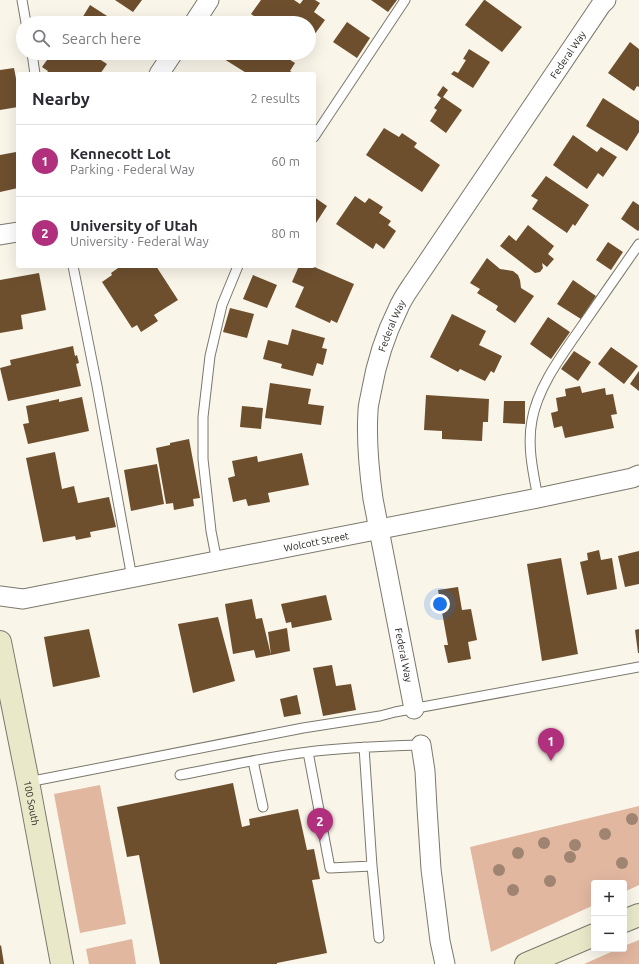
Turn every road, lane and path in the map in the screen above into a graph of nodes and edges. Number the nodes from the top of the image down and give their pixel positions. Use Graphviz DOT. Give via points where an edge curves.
graph roads {
  1 [pos="22,0"];
  2 [pos="209,0"];
  3 [pos="405,0"];
  4 [pos="606,0"];
  5 [pos="25,16"];
  6 [pos="199,16"];
  7 [pos="33,60"];
  8 [pos="168,60"];
  9 [pos="36,72"];
  10 [pos="160,72"];
  11 [pos="316,134"];
  12 [pos="16,232"];
  13 [pos="0,236"];
  14 [pos="639,244"];
  15 [pos="73,268"];
  16 [pos="237,268"];
  17 [pos="637,478"];
  18 [pos="538,498"];
  19 [pos="379,529"];
  20 [pos="217,562"];
  21 [pos="132,578"];
  22 [pos="0,596"];
  23 [pos="0,642"];
  24 [pos="639,667"];
  25 [pos="414,709"];
  26 [pos="421,745"];
  27 [pos="364,747"];
  28 [pos="308,752"];
  29 [pos="253,761"];
  30 [pos="180,775"];
  31 [pos="28,782"];
  32 [pos="263,807"];
  33 [pos="372,866"];
  34 [pos="639,914"];
  35 [pos="627,920"];
  36 [pos="591,936"];
  37 [pos="378,938"];
  38 [pos="62,964"];
  39 [pos="445,964"];
  40 [pos="526,964"];
  1 -- 5 [label="lane"];
  2 -- 6 [label="street"];
  3 -- 11 [label="lane"];
  4 -- 19 [label="street, Federal Way" via="414,282 398,307 387,332 372,382 368,410 369,467"];
  7 -- 9 [label="lane"];
  8 -- 10 [label="street"];
  12 -- 13 [label="street"];
  14 -- 18 [label="lane" via="542,387 531,420 530,437 530,453"];
  15 -- 21 [label="lane"];
  16 -- 20 [label="lane" via="222,305 212,349 203,417 202,459"];
  17 -- 18 [label="street, Wolcott Street"];
  18 -- 19 [label="street, Wolcott Street"];
  19 -- 20 [label="street, Wolcott Street"];
  19 -- 25 [label="street, Federal Way"];
  20 -- 21 [label="street, Wolcott Street"];
  21 -- 22 [label="street, Wolcott Street" via="23,599"];
  23 -- 31 [label="main road, 100 South"];
  24 -- 25 [label="lane"];
  25 -- 31 [label="lane" via="295,729"];
  26 -- 27 [label="lane"];
  26 -- 39 [label="street" via="431,869"];
  27 -- 28 [label="lane"];
  27 -- 33 [label="lane"];
  28 -- 29 [label="lane"];
  28 -- 33 [label="lane" via="330,868"];
  29 -- 30 [label="lane"];
  29 -- 32 [label="lane"];
  31 -- 38 [label="main road, 100 South"];
  33 -- 37 [label="lane"];
  34 -- 35 [label="main road"];
  36 -- 40 [label="main road"];
}
